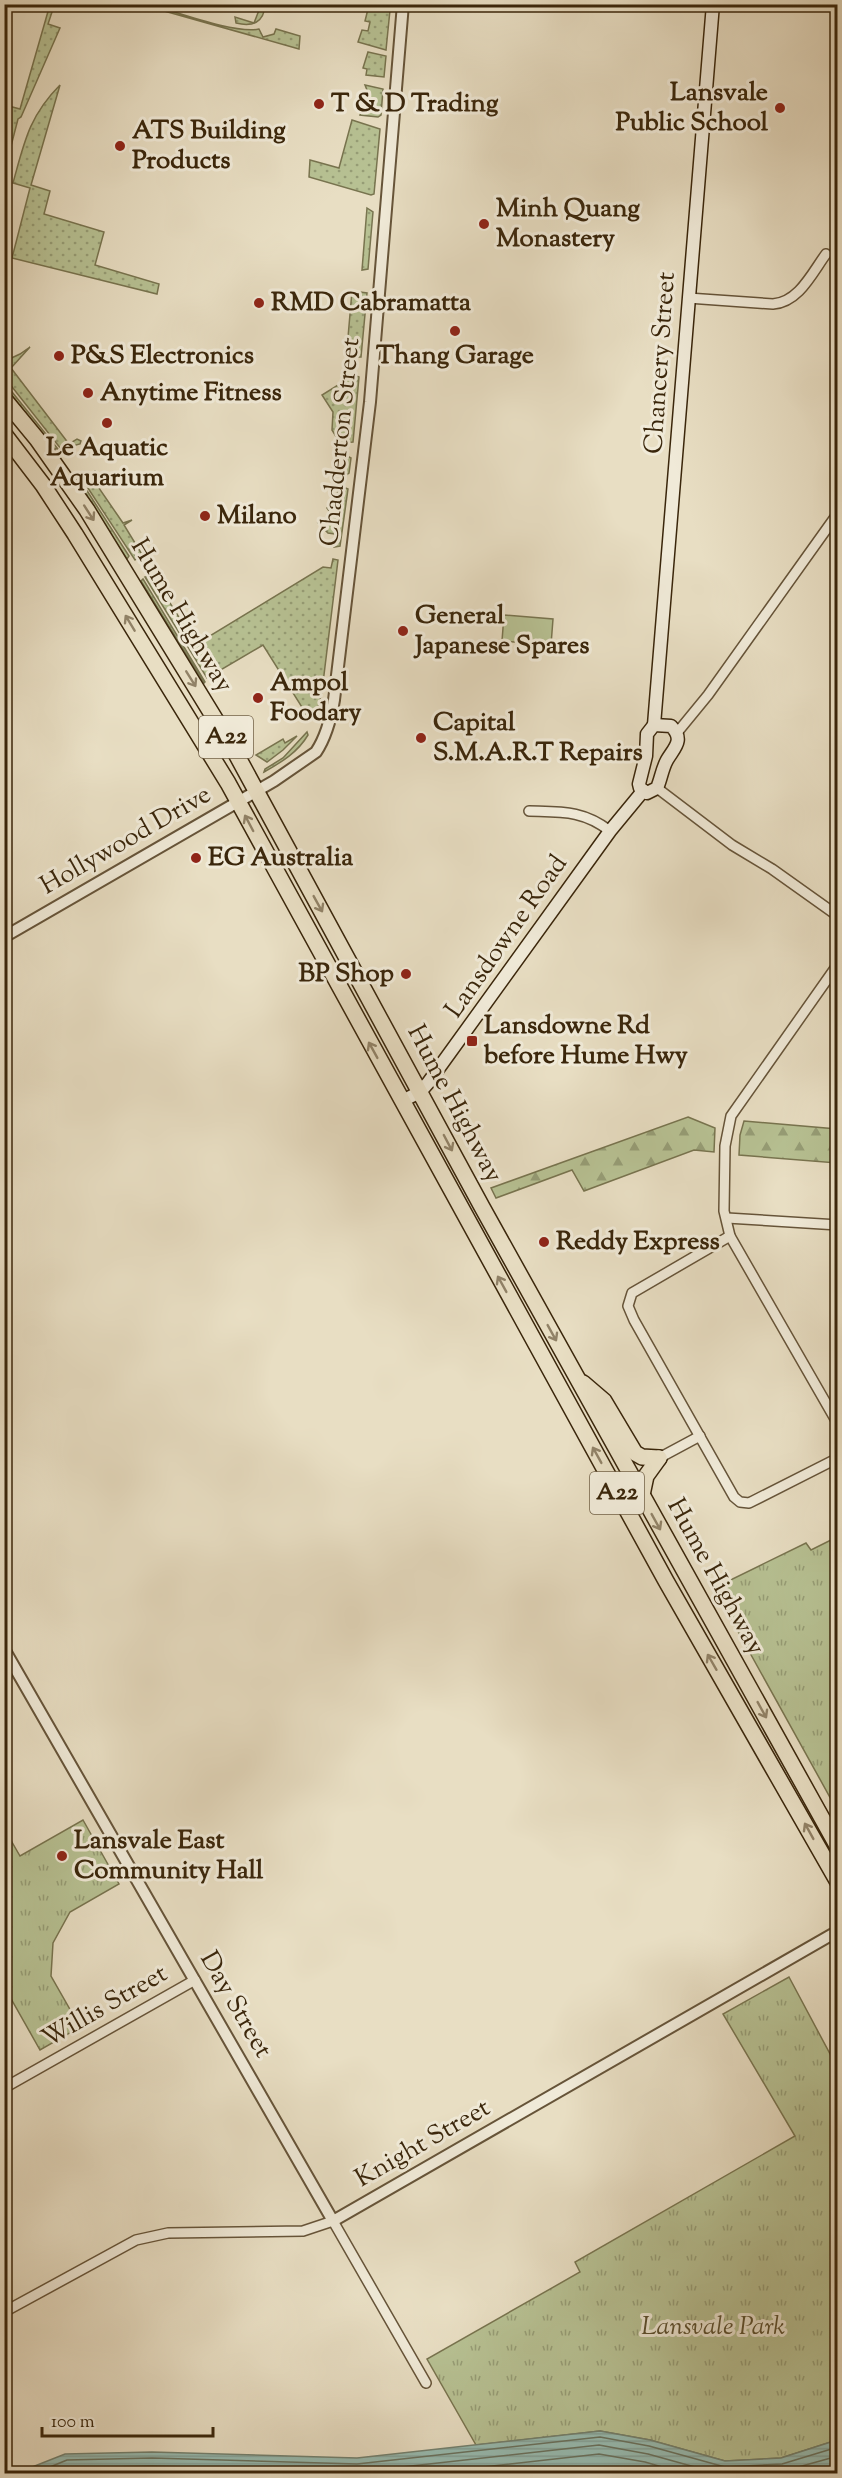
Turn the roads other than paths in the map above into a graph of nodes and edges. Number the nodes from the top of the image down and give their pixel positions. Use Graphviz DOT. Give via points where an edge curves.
graph roads {
  1 [pos="403,4"];
  2 [pos="713,4"];
  3 [pos="826,254"];
  4 [pos="688,298"];
  5 [pos="4,399"];
  6 [pos="4,434"];
  7 [pos="837,513"];
  8 [pos="654,725"];
  9 [pos="676,734"];
  10 [pos="657,788"];
  11 [pos="643,791"];
  12 [pos="257,792"];
  13 [pos="238,803"];
  14 [pos="529,811"];
  15 [pos="610,831"];
  16 [pos="837,916"];
  17 [pos="4,937"];
  18 [pos="837,964"];
  19 [pos="420,1092"];
  20 [pos="402,1101"];
  21 [pos="727,1218"];
  22 [pos="837,1225"];
  23 [pos="730,1236"];
  24 [pos="576,1378"];
  25 [pos="837,1424"];
  26 [pos="700,1436"];
  27 [pos="659,1458"];
  28 [pos="837,1458"];
  29 [pos="642,1496"];
  30 [pos="4,1650"];
  31 [pos="837,1847"];
  32 [pos="837,1882"];
  33 [pos="837,1931"];
  34 [pos="195,1980"];
  35 [pos="4,2088"];
  36 [pos="333,2221"];
  37 [pos="4,2312"];
  38 [pos="426,2383"];
  1 -- 12 [label="street, Chadderton Street" via="370,402 333,707 316,752"];
  2 -- 4 [label="main road, Chancery Street"];
  3 -- 4 [label="street" via="787,302"];
  4 -- 8 [label="main road, Chancery Street"];
  5 -- 12 [label="highway, Hume Highway / A22, one-way" via="87,510"];
  13 -- 6 [label="highway, Hume Highway / A22, one-way" via="75,534"];
  7 -- 9 [label="street"];
  8 -- 9 [label="main road" via="668,725"];
  8 -- 11 [label="main road, Chancery Street" via="647,734 639,784"];
  9 -- 10 [label="main road" via="677,747 666,762"];
  10 -- 11 [label="main road"];
  10 -- 16 [label="street"];
  11 -- 15 [label="main road, Lansdowne Road"];
  12 -- 13 [label="street, Chadderton Street"];
  12 -- 19 [label="highway, Hume Highway / A22, one-way"];
  13 -- 17 [label="street, Hollywood Drive"];
  20 -- 13 [label="highway, Hume Highway / A22, one-way"];
  14 -- 15 [label="street" via="583,815"];
  15 -- 19 [label="main road, Lansdowne Road"];
  18 -- 21 [label="street" via="731,1116 725,1146"];
  19 -- 20 [label="main road, Lansdowne Road"];
  19 -- 24 [label="highway, Hume Highway / A22, one-way"];
  32 -- 20 [label="highway, Hume Highway / A22, one-way"];
  21 -- 22 [label="street"];
  21 -- 23 [label="street"];
  23 -- 25 [label="street"];
  23 -- 26 [label="street" via="639,1287 632,1293 628,1306"];
  24 -- 27 [label="highway" via="604,1401 635,1454"];
  24 -- 29 [label="highway, Hume Highway / A22"];
  26 -- 27 [label="street"];
  26 -- 28 [label="street" via="740,1502 749,1503"];
  27 -- 29 [label="highway" via="646,1476"];
  29 -- 31 [label="highway, Hume Highway / A22, one-way"];
  30 -- 34 [label="street, Day Street"];
  33 -- 36 [label="street, Knight Street"];
  34 -- 35 [label="street, Willis Street"];
  34 -- 36 [label="street, Day Street"];
  36 -- 37 [label="street, Knight Street" via="303,2231 168,2233 136,2240"];
  36 -- 38 [label="street, Day Street"];
}
